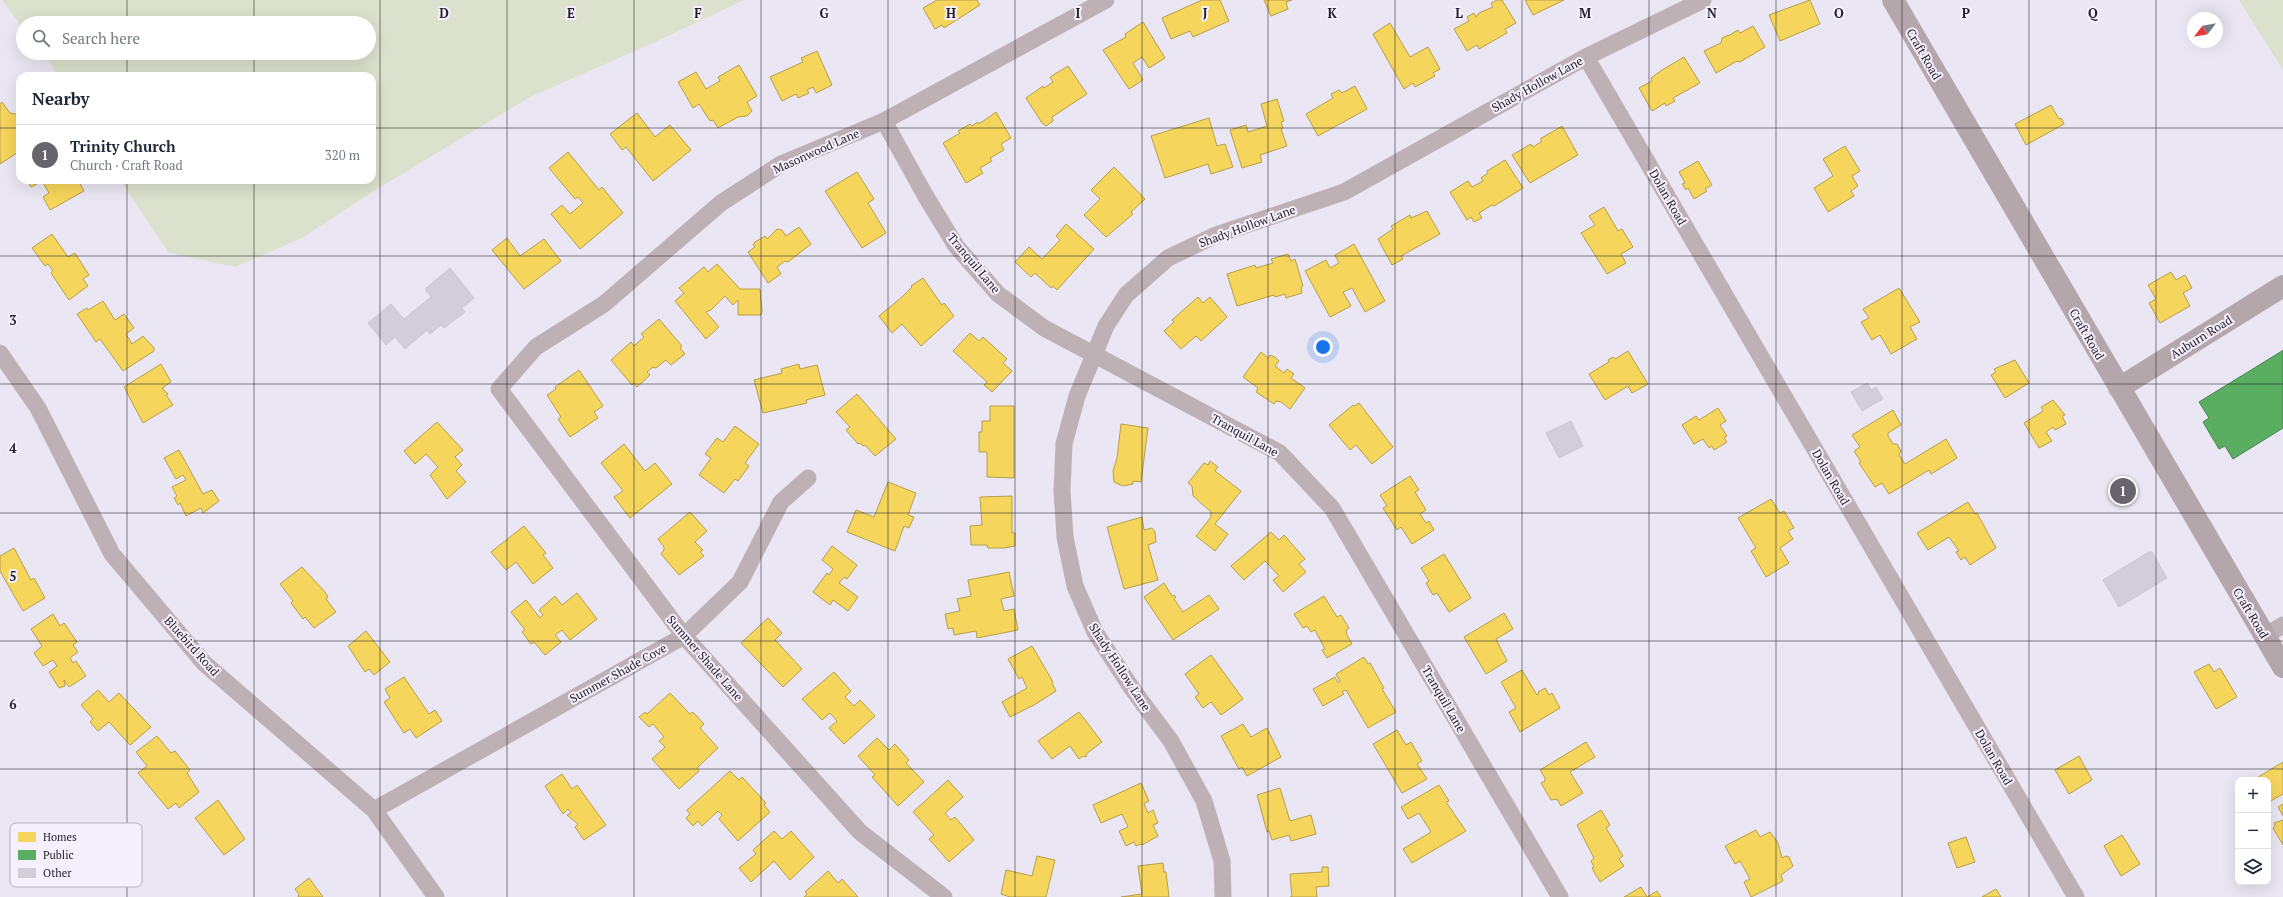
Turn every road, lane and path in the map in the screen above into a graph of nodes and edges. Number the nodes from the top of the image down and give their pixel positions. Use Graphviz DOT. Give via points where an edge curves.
graph roads {
  1 [pos="1106,0"];
  2 [pos="1703,0"];
  3 [pos="1893,0"];
  4 [pos="1586,57"];
  5 [pos="884,121"];
  6 [pos="2283,286"];
  7 [pos="0,353"];
  8 [pos="1094,356"];
  9 [pos="2118,388"];
  10 [pos="499,389"];
  11 [pos="808,478"];
  12 [pos="2283,625"];
  13 [pos="684,636"];
  14 [pos="2265,636"];
  15 [pos="2283,667"];
  16 [pos="374,810"];
  17 [pos="436,897"];
  18 [pos="944,897"];
  19 [pos="1223,897"];
  20 [pos="1560,897"];
  21 [pos="2076,897"];
  1 -- 5 [label="street, Masonwood Lane"];
  2 -- 4 [label="street, Shady Hollow Lane"];
  3 -- 9 [label="street, Craft Road"];
  4 -- 8 [label="street, Shady Hollow Lane" via="1344,192 1216,235 1168,258 1126,294 1106,326"];
  4 -- 21 [label="street, Dolan Road"];
  5 -- 8 [label="street, Tranquil Lane" via="956,246 998,294 1044,328"];
  5 -- 10 [label="street, Masonwood Lane" via="781,164 721,203 604,304 536,347"];
  6 -- 9 [label="street, Auburn Road"];
  7 -- 16 [label="street, Bluebird Road" via="38,408 112,554 204,663"];
  8 -- 19 [label="street, Shady Hollow Lane" via="1077,396 1064,444 1062,491 1065,537 1075,586 1095,632 1133,690 1171,741 1204,801 1222,861"];
  8 -- 20 [label="street, Tranquil Lane" via="1280,453 1332,508"];
  9 -- 14 [label="street, Craft Road"];
  10 -- 13 [label="street, Summer Shade Lane"];
  11 -- 13 [label="street, Summer Shade Cove" via="781,502 740,582"];
  12 -- 14 [label="street"];
  13 -- 16 [label="street, Summer Shade Cove"];
  13 -- 18 [label="street, Summer Shade Lane" via="860,832"];
  14 -- 15 [label="street, Craft Road"];
  16 -- 17 [label="street, Bluebird Road"];
}
